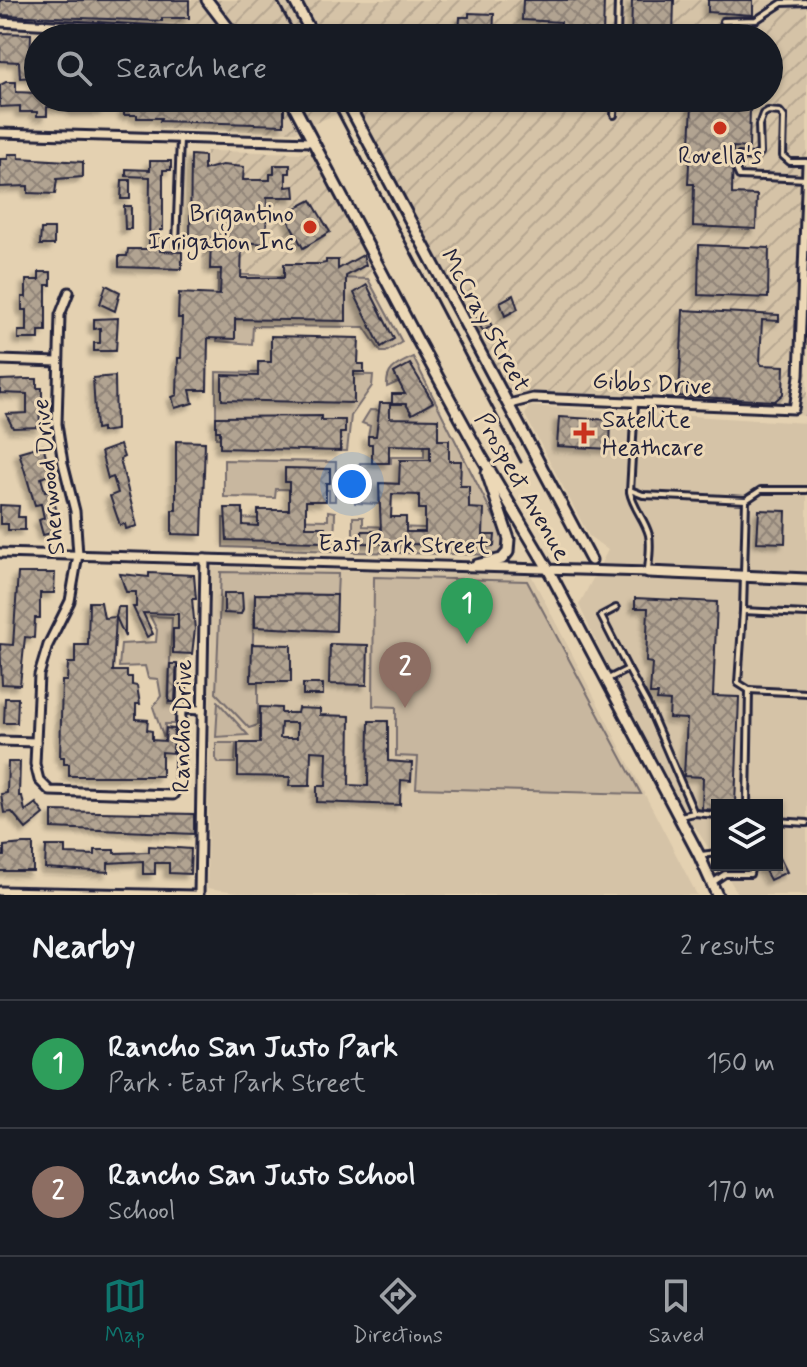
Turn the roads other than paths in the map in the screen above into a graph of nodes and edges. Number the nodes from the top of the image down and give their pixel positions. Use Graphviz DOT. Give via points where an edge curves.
graph roads {
  1 [pos="207,0"];
  2 [pos="294,0"];
  3 [pos="618,0"];
  4 [pos="807,2"];
  5 [pos="723,21"];
  6 [pos="0,22"];
  7 [pos="33,24"];
  8 [pos="225,24"];
  9 [pos="307,24"];
  10 [pos="617,24"];
  11 [pos="297,112"];
  12 [pos="353,112"];
  13 [pos="614,112"];
  14 [pos="766,112"];
  15 [pos="780,112"];
  16 [pos="614,115"];
  17 [pos="0,133"];
  18 [pos="180,139"];
  19 [pos="312,142"];
  20 [pos="807,164"];
  21 [pos="807,179"];
  22 [pos="806,232"];
  23 [pos="176,245"];
  24 [pos="805,259"];
  25 [pos="69,292"];
  26 [pos="0,360"];
  27 [pos="58,362"];
  28 [pos="635,402"];
  29 [pos="509,404"];
  30 [pos="480,454"];
  31 [pos="630,490"];
  32 [pos="807,490"];
  33 [pos="746,500"];
  34 [pos="0,553"];
  35 [pos="78,555"];
  36 [pos="205,559"];
  37 [pos="591,560"];
  38 [pos="477,565"];
  39 [pos="547,567"];
  40 [pos="648,572"];
  41 [pos="745,576"];
  42 [pos="807,579"];
  43 [pos="616,608"];
  44 [pos="743,611"];
  45 [pos="807,614"];
  46 [pos="628,669"];
  47 [pos="182,670"];
  48 [pos="606,681"];
  49 [pos="749,690"];
  50 [pos="807,693"];
  51 [pos="181,709"];
  52 [pos="202,710"];
  53 [pos="0,741"];
  54 [pos="36,742"];
  55 [pos="747,799"];
  56 [pos="694,813"];
  57 [pos="711,814"];
  58 [pos="677,816"];
  59 [pos="783,821"];
  60 [pos="807,823"];
  61 [pos="711,854"];
  62 [pos="699,855"];
  63 [pos="751,871"];
  64 [pos="712,883"];
  65 [pos="0,891"];
  66 [pos="57,894"];
  67 [pos="197,895"];
  68 [pos="717,895"];
  1 -- 8 [label="street"];
  2 -- 9 [label="street"];
  3 -- 10 [label="lane"];
  4 -- 5 [label="lane" via="782,3 756,20"];
  6 -- 7 [label="street"];
  11 -- 19 [label="street, Prospect Avenue"];
  12 -- 29 [label="street, McCray Street"];
  13 -- 16 [label="lane"];
  14 -- 21 [label="lane" via="759,125 760,153 739,156 739,176"];
  15 -- 20 [label="lane" via="782,151 787,160"];
  17 -- 18 [label="street"];
  18 -- 19 [label="street"];
  18 -- 23 [label="lane"];
  19 -- 30 [label="street, Prospect Avenue"];
  20 -- 21 [label="street"];
  21 -- 22 [label="street"];
  22 -- 24 [label="street"];
  24 -- 28 [label="street, Gibbs Drive" via="794,409"];
  25 -- 27 [label="street, Sherwood Drive" via="60,315"];
  26 -- 27 [label="street"];
  27 -- 35 [label="street, Sherwood Drive" via="59,442 75,511"];
  28 -- 29 [label="street, Gibbs Drive" via="533,398"];
  28 -- 31 [label="lane"];
  29 -- 37 [label="street, McCray Street"];
  30 -- 38 [label="street" via="509,547 502,559"];
  30 -- 39 [label="street, Prospect Avenue"];
  31 -- 33 [label="lane"];
  31 -- 40 [label="lane" via="650,538"];
  32 -- 33 [label="lane" via="761,490"];
  33 -- 41 [label="lane"];
  34 -- 35 [label="street, East Park Street"];
  35 -- 36 [label="street, East Park Street"];
  35 -- 54 [label="street, Sherwood Drive" via="70,601 39,675"];
  36 -- 38 [label="street, East Park Street"];
  36 -- 52 [label="street, Rancho Drive"];
  38 -- 39 [label="street, East Park Street"];
  39 -- 40 [label="street, East Park Street"];
  39 -- 48 [label="street, Prospect Avenue"];
  40 -- 41 [label="street, East Park Street"];
  41 -- 42 [label="street, East Park Street"];
  41 -- 44 [label="lane"];
  43 -- 46 [label="lane" via="601,616"];
  44 -- 45 [label="lane"];
  44 -- 49 [label="lane" via="738,683"];
  46 -- 48 [label="lane"];
  46 -- 56 [label="lane"];
  47 -- 51 [label="street"];
  48 -- 58 [label="street, Prospect Avenue"];
  49 -- 50 [label="lane"];
  49 -- 55 [label="lane"];
  51 -- 52 [label="street"];
  51 -- 54 [label="street, Sherwood Drive" via="179,785 173,795 50,791 39,780"];
  52 -- 67 [label="street, Rancho Drive"];
  53 -- 54 [label="street"];
  56 -- 57 [label="lane"];
  56 -- 58 [label="lane"];
  58 -- 62 [label="street, Prospect Avenue"];
  59 -- 60 [label="lane"];
  61 -- 62 [label="lane"];
  62 -- 64 [label="street, Prospect Avenue"];
  63 -- 64 [label="lane" via="725,874"];
  64 -- 68 [label="street, Prospect Avenue"];
  65 -- 66 [label="street"];
  66 -- 67 [label="street"];
}
